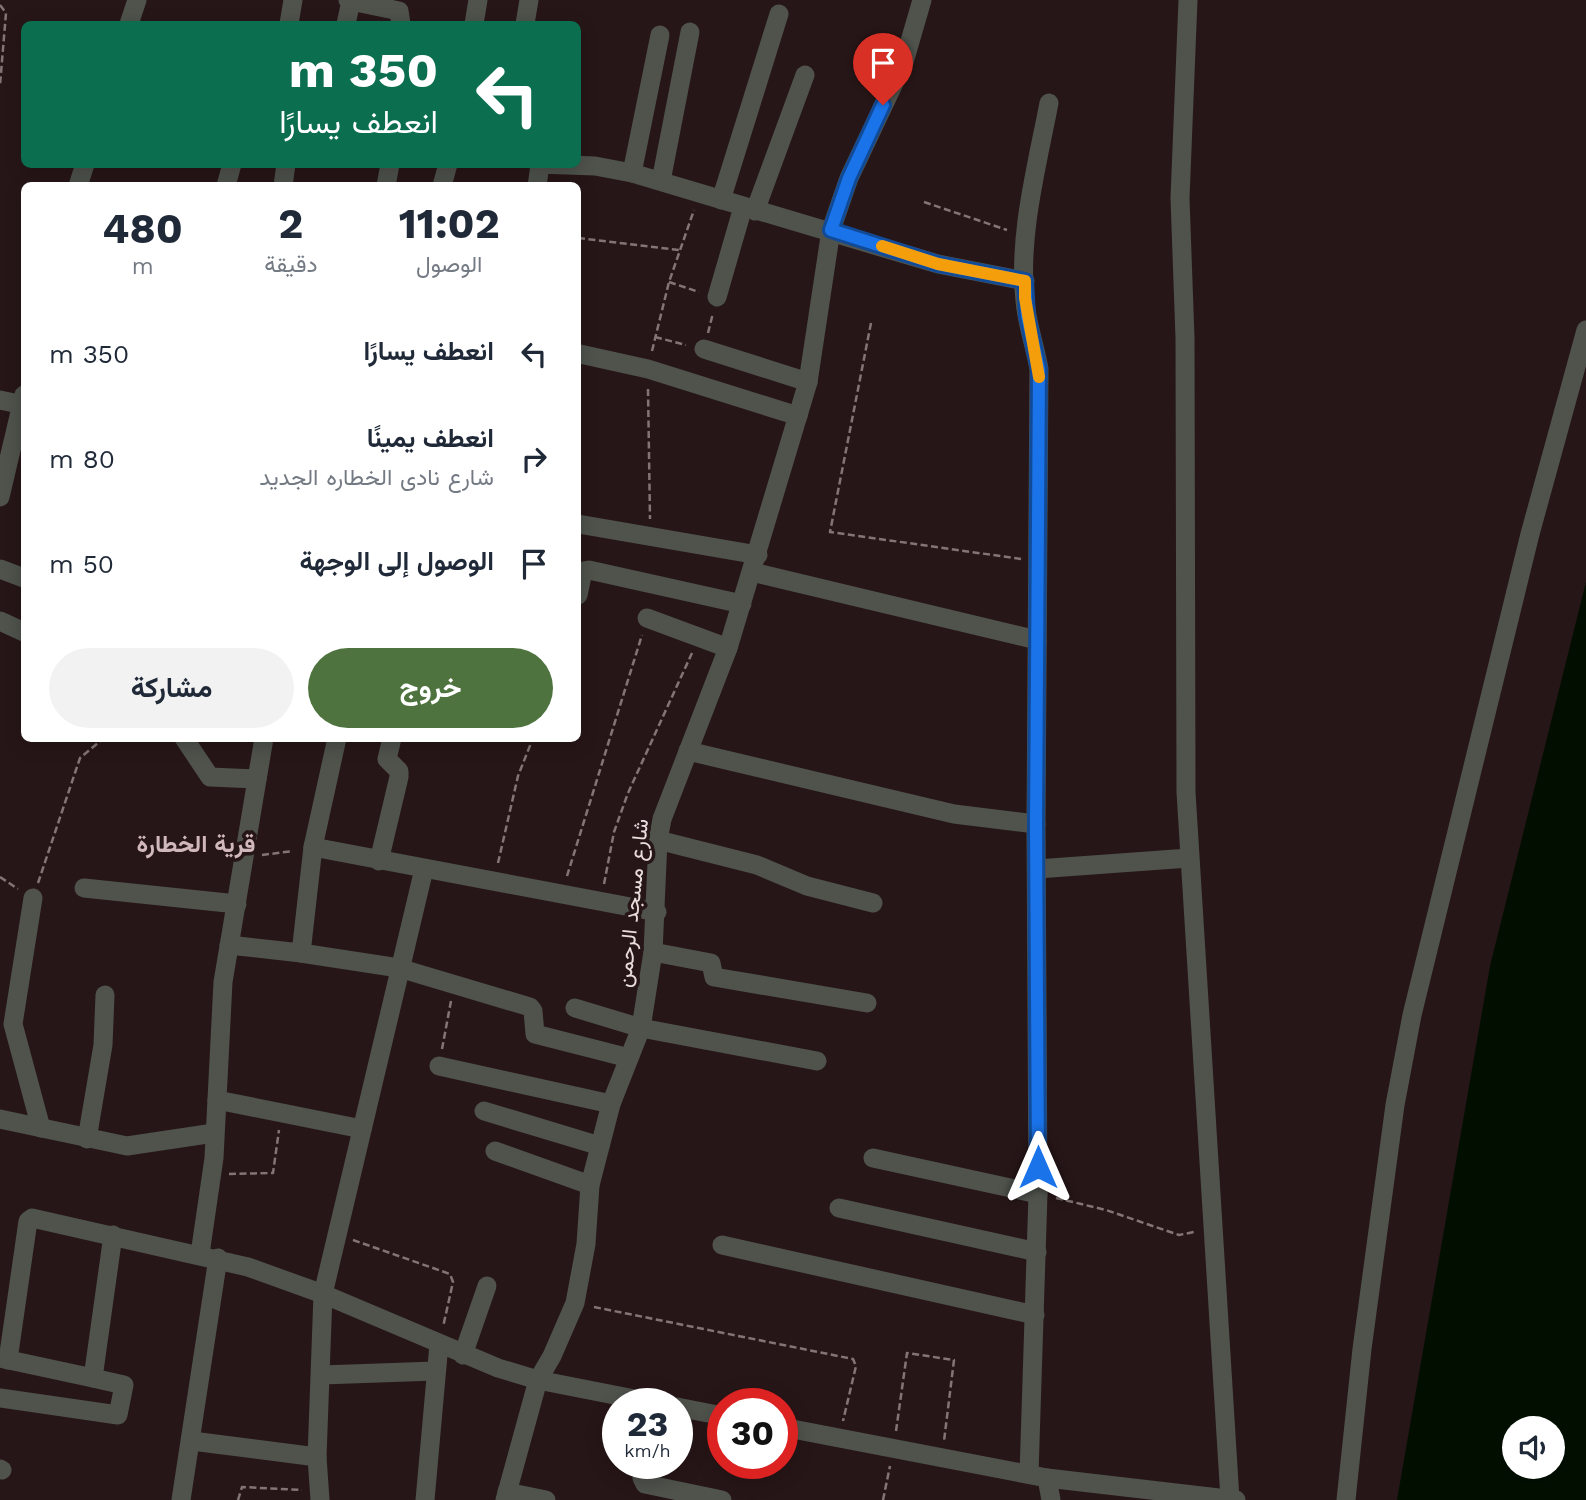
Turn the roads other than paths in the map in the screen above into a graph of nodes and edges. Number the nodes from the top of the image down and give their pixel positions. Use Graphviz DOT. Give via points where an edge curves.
graph roads {
  1 [pos="137,0"];
  2 [pos="293,0"];
  3 [pos="349,0"];
  4 [pos="478,0"];
  5 [pos="528,0"];
  6 [pos="922,0"];
  7 [pos="1188,0"];
  8 [pos="779,14"];
  9 [pos="130,21"];
  10 [pos="290,21"];
  11 [pos="346,21"];
  12 [pos="401,21"];
  13 [pos="474,21"];
  14 [pos="525,21"];
  15 [pos="690,32"];
  16 [pos="660,35"];
  17 [pos="805,75"];
  18 [pos="1049,103"];
  19 [pos="581,165"];
  20 [pos="632,173"];
  21 [pos="661,181"];
  22 [pos="721,200"];
  23 [pos="749,209"];
  24 [pos="831,230"];
  25 [pos="1025,281"];
  26 [pos="717,297"];
  27 [pos="1586,330"];
  28 [pos="704,349"];
  29 [pos="581,354"];
  30 [pos="808,382"];
  31 [pos="0,400"];
  32 [pos="21,402"];
  33 [pos="21,413"];
  34 [pos="797,416"];
  35 [pos="13,444"];
  36 [pos="0,497"];
  37 [pos="581,524"];
  38 [pos="755,563"];
  39 [pos="0,569"];
  40 [pos="21,577"];
  41 [pos="581,579"];
  42 [pos="743,604"];
  43 [pos="647,618"];
  44 [pos="0,621"];
  45 [pos="21,631"];
  46 [pos="1037,640"];
  47 [pos="728,648"];
  48 [pos="187,742"];
  49 [pos="263,742"];
  50 [pos="336,742"];
  51 [pos="391,742"];
  52 [pos="688,751"];
  53 [pos="257,779"];
  54 [pos="1036,824"];
  55 [pos="658,840"];
  56 [pos="313,847"];
  57 [pos="1189,858"];
  58 [pos="379,861"];
  59 [pos="424,869"];
  60 [pos="1037,869"];
  61 [pos="84,888"];
  62 [pos="33,898"];
  63 [pos="873,903"];
  64 [pos="237,904"];
  65 [pos="657,912"];
  66 [pos="229,945"];
  67 [pos="653,952"];
  68 [pos="301,953"];
  69 [pos="399,968"];
  70 [pos="105,995"];
  71 [pos="867,1003"];
  72 [pos="575,1008"];
  73 [pos="641,1028"];
  74 [pos="629,1058"];
  75 [pos="817,1061"];
  76 [pos="439,1066"];
  77 [pos="217,1101"];
  78 [pos="611,1104"];
  79 [pos="484,1111"];
  80 [pos="0,1119"];
  81 [pos="41,1128"];
  82 [pos="362,1129"];
  83 [pos="214,1133"];
  84 [pos="87,1139"];
  85 [pos="600,1146"];
  86 [pos="495,1151"];
  87 [pos="873,1158"];
  88 [pos="590,1185"];
  89 [pos="1038,1194"];
  90 [pos="839,1208"];
  91 [pos="113,1235"];
  92 [pos="722,1245"];
  93 [pos="1037,1252"];
  94 [pos="209,1256"];
  95 [pos="486,1286"];
  96 [pos="323,1294"];
  97 [pos="1035,1315"];
  98 [pos="439,1344"];
  99 [pos="463,1355"];
  100 [pos="4,1359"];
  101 [pos="436,1371"];
  102 [pos="321,1375"];
  103 [pos="93,1378"];
  104 [pos="538,1380"];
  105 [pos="602,1392"];
  106 [pos="0,1398"];
  107 [pos="798,1430"];
  108 [pos="192,1441"];
  109 [pos="317,1457"];
  110 [pos="1038,1476"];
  111 [pos="642,1479"];
  112 [pos="320,1495"];
  113 [pos="506,1496"];
  114 [pos="1233,1499"];
  115 [pos="181,1500"];
  116 [pos="425,1500"];
  117 [pos="546,1500"];
  118 [pos="722,1500"];
  119 [pos="1051,1500"];
  120 [pos="1346,1500"];
  1 -- 9 [label="street"];
  2 -- 10 [label="street"];
  3 -- 11 [label="street"];
  3 -- 12 [label="street" via="399,11"];
  4 -- 13 [label="street"];
  5 -- 14 [label="street"];
  6 -- 24 [label="street, شارع مسجد الرحمن" via="904,62 849,178"];
  7 -- 57 [label="street" via="1180,198"];
  8 -- 22 [label="street"];
  15 -- 21 [label="street"];
  16 -- 20 [label="street"];
  17 -- 23 [label="street"];
  18 -- 25 [label="street" via="1027,236"];
  19 -- 20 [label="street"];
  20 -- 21 [label="street"];
  21 -- 22 [label="street"];
  22 -- 23 [label="street"];
  23 -- 24 [label="street"];
  23 -- 26 [label="street"];
  24 -- 25 [label="street" via="938,264"];
  24 -- 30 [label="street, شارع مسجد الرحمن"];
  25 -- 46 [label="street" via="1027,316 1039,369"];
  27 -- 120 [label="street" via="1530,534 1412,1015 1389,1145"];
  28 -- 30 [label="street"];
  29 -- 34 [label="street" via="648,369"];
  30 -- 34 [label="street, شارع مسجد الرحمن"];
  31 -- 32 [label="street"];
  33 -- 35 [label="street"];
  34 -- 38 [label="street, شارع مسجد الرحمن"];
  35 -- 36 [label="street"];
  37 -- 38 [label="street" via="650,535"];
  38 -- 42 [label="street, شارع مسجد الرحمن"];
  38 -- 46 [label="street"];
  39 -- 40 [label="street"];
  41 -- 42 [label="street" via="589,570"];
  42 -- 47 [label="street, شارع مسجد الرحمن"];
  43 -- 47 [label="street"];
  44 -- 45 [label="street"];
  46 -- 54 [label="street"];
  47 -- 52 [label="street, شارع مسجد الرحمن"];
  48 -- 53 [label="street" via="210,777"];
  49 -- 53 [label="street"];
  50 -- 56 [label="street"];
  51 -- 58 [label="street" via="387,759 400,777"];
  52 -- 54 [label="street" via="944,812"];
  52 -- 55 [label="street, شارع مسجد الرحمن" via="668,798"];
  53 -- 64 [label="street"];
  54 -- 60 [label="street"];
  55 -- 63 [label="street"];
  55 -- 65 [label="street, شارع مسجد الرحمن"];
  56 -- 58 [label="street"];
  56 -- 68 [label="street"];
  57 -- 60 [label="street"];
  57 -- 114 [label="street"];
  58 -- 59 [label="street"];
  59 -- 65 [label="street"];
  59 -- 69 [label="street"];
  60 -- 89 [label="street"];
  61 -- 64 [label="street"];
  62 -- 81 [label="street" via="13,1024"];
  64 -- 66 [label="street"];
  65 -- 67 [label="street, شارع مسجد الرحمن"];
  66 -- 68 [label="street"];
  66 -- 77 [label="street"];
  67 -- 71 [label="street" via="711,962 714,977"];
  67 -- 73 [label="street, شارع مسجد الرحمن"];
  68 -- 69 [label="street"];
  69 -- 74 [label="street" via="530,1007 535,1034"];
  69 -- 82 [label="street"];
  70 -- 84 [label="street" via="103,1045"];
  72 -- 73 [label="street"];
  73 -- 74 [label="street, شارع مسجد الرحمن"];
  73 -- 75 [label="street"];
  74 -- 78 [label="street, شارع مسجد الرحمن"];
  76 -- 78 [label="street"];
  77 -- 82 [label="street"];
  77 -- 83 [label="street"];
  78 -- 85 [label="street, شارع مسجد الرحمن"];
  79 -- 85 [label="street"];
  80 -- 81 [label="street"];
  81 -- 84 [label="street"];
  82 -- 96 [label="street"];
  83 -- 84 [label="street" via="142,1145"];
  83 -- 94 [label="street"];
  85 -- 88 [label="street, شارع مسجد الرحمن"];
  86 -- 88 [label="street"];
  87 -- 89 [label="street"];
  88 -- 104 [label="street, شارع مسجد الرحمن" via="575,1303"];
  89 -- 93 [label="street"];
  90 -- 93 [label="street"];
  91 -- 94 [label="street"];
  91 -- 100 [label="street" via="28,1220"];
  91 -- 103 [label="street"];
  92 -- 97 [label="street"];
  93 -- 97 [label="street"];
  94 -- 96 [label="street"];
  94 -- 108 [label="street"];
  95 -- 99 [label="street"];
  96 -- 98 [label="street"];
  96 -- 102 [label="street"];
  97 -- 110 [label="street"];
  98 -- 99 [label="street"];
  98 -- 101 [label="street"];
  99 -- 104 [label="street"];
  100 -- 103 [label="street"];
  101 -- 102 [label="street"];
  101 -- 116 [label="street"];
  102 -- 109 [label="street"];
  103 -- 106 [label="street" via="124,1385 118,1415"];
  104 -- 105 [label="street"];
  104 -- 113 [label="street, شارع مسجد الرحمن"];
  107 -- 110 [label="street"];
  108 -- 109 [label="street"];
  108 -- 115 [label="street"];
  109 -- 112 [label="street"];
  110 -- 114 [label="street"];
  110 -- 119 [label="street"];
  111 -- 118 [label="street" via="645,1484"];
  113 -- 117 [label="street"];
}
